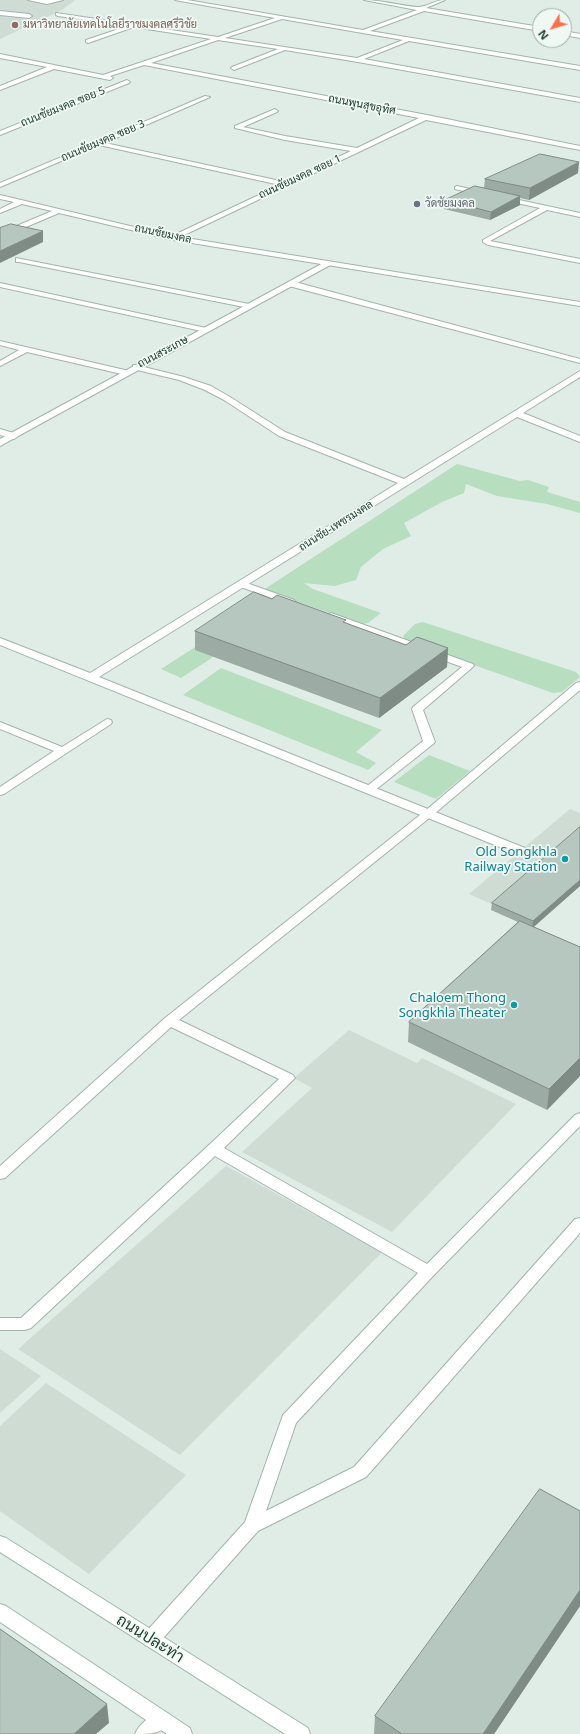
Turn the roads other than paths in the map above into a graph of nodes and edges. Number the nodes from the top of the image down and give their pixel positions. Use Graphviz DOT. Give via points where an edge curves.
graph roads {
  1 [pos="31,0"];
  2 [pos="60,0"];
  3 [pos="178,0"];
  4 [pos="367,0"];
  5 [pos="442,0"];
  6 [pos="420,9"];
  7 [pos="0,13"];
  8 [pos="58,14"];
  9 [pos="29,16"];
  10 [pos="281,18"];
  11 [pos="133,26"];
  12 [pos="532,28"];
  13 [pos="363,32"];
  14 [pos="217,39"];
  15 [pos="408,39"];
  16 [pos="88,41"];
  17 [pos="284,49"];
  18 [pos="0,56"];
  19 [pos="358,60"];
  20 [pos="143,63"];
  21 [pos="53,67"];
  22 [pos="234,68"];
  23 [pos="580,68"];
  24 [pos="102,77"];
  25 [pos="0,88"];
  26 [pos="207,97"];
  27 [pos="580,100"];
  28 [pos="275,111"];
  29 [pos="427,117"];
  30 [pos="0,133"];
  31 [pos="98,143"];
  32 [pos="580,148"];
  33 [pos="359,150"];
  34 [pos="286,184"];
  35 [pos="0,185"];
  36 [pos="457,188"];
  37 [pos="486,195"];
  38 [pos="0,197"];
  39 [pos="501,198"];
  40 [pos="21,202"];
  41 [pos="546,208"];
  42 [pos="58,211"];
  43 [pos="0,212"];
  44 [pos="580,215"];
  45 [pos="0,236"];
  46 [pos="173,238"];
  47 [pos="19,260"];
  48 [pos="580,261"];
  49 [pos="328,264"];
  50 [pos="292,284"];
  51 [pos="0,285"];
  52 [pos="580,304"];
  53 [pos="249,306"];
  54 [pos="206,330"];
  55 [pos="0,343"];
  56 [pos="26,349"];
  57 [pos="580,361"];
  58 [pos="0,364"];
  59 [pos="136,367"];
  60 [pos="126,372"];
  61 [pos="580,373"];
  62 [pos="570,380"];
  63 [pos="580,382"];
  64 [pos="517,414"];
  65 [pos="0,432"];
  66 [pos="14,436"];
  67 [pos="580,439"];
  68 [pos="0,443"];
  69 [pos="405,483"];
  70 [pos="241,584"];
  71 [pos="299,605"];
  72 [pos="321,613"];
  73 [pos="0,641"];
  74 [pos="91,677"];
  75 [pos="580,685"];
  76 [pos="107,722"];
  77 [pos="0,725"];
  78 [pos="63,751"];
  79 [pos="370,789"];
  80 [pos="0,792"];
  81 [pos="429,812"];
  82 [pos="521,851"];
  83 [pos="170,1021"];
  84 [pos="580,1118"];
  85 [pos="214,1149"];
  86 [pos="0,1174"];
  87 [pos="580,1222"];
  88 [pos="428,1272"];
  89 [pos="0,1324"];
  90 [pos="252,1526"];
  91 [pos="0,1543"];
  92 [pos="0,1612"];
  93 [pos="151,1639"];
  94 [pos="162,1720"];
  95 [pos="144,1734"];
  96 [pos="183,1734"];
  97 [pos="300,1734"];
  1 -- 2 [label="street"];
  3 -- 10 [label="street"];
  4 -- 6 [label="street"];
  5 -- 6 [label="street"];
  6 -- 12 [label="street"];
  6 -- 13 [label="street"];
  7 -- 9 [label="street"];
  8 -- 11 [label="street"];
  10 -- 13 [label="street"];
  10 -- 14 [label="street"];
  11 -- 14 [label="street"];
  11 -- 16 [label="street"];
  13 -- 15 [label="street"];
  14 -- 17 [label="street"];
  14 -- 20 [label="street"];
  15 -- 19 [label="street"];
  15 -- 23 [label="street"];
  17 -- 19 [label="street"];
  17 -- 22 [label="street"];
  18 -- 21 [label="street"];
  19 -- 27 [label="street"];
  20 -- 24 [label="street"];
  20 -- 29 [label="street, ถนนพูนสุขอุทิศ"];
  21 -- 24 [label="street"];
  21 -- 25 [label="street"];
  24 -- 30 [label="street, ถนนชัยมงคล ซอย 5" via="126,82"];
  26 -- 31 [label="street, ถนนชัยมงคล ซอย 3"];
  28 -- 33 [label="street" via="237,127"];
  29 -- 32 [label="street, ถนนพูนสุขอุทิศ"];
  29 -- 33 [label="street, ถนนชัยมงคล ซอย 1"];
  31 -- 34 [label="street"];
  31 -- 35 [label="street, ถนนชัยมงคล ซอย 3"];
  33 -- 34 [label="street, ถนนชัยมงคล ซอย 1"];
  34 -- 46 [label="street, ถนนชัยมงคล ซอย 1"];
  36 -- 37 [label="street"];
  38 -- 40 [label="street, ถนนชัยมงคล"];
  39 -- 41 [label="street"];
  40 -- 42 [label="street, ถนนชัยมงคล"];
  40 -- 43 [label="street"];
  41 -- 44 [label="street"];
  41 -- 48 [label="street" via="485,241"];
  42 -- 45 [label="street"];
  42 -- 46 [label="street, ถนนชัยมงคล"];
  46 -- 49 [label="street, ถนนชัยมงคล"];
  47 -- 53 [label="street"];
  49 -- 50 [label="street, ถนนสระเกษ"];
  49 -- 52 [label="street, ถนนชัยมงคล"];
  50 -- 53 [label="street, ถนนสระเกษ"];
  50 -- 57 [label="street"];
  51 -- 54 [label="street"];
  53 -- 54 [label="street, ถนนสระเกษ"];
  54 -- 59 [label="street, ถนนสระเกษ"];
  55 -- 56 [label="street"];
  56 -- 58 [label="street"];
  56 -- 60 [label="street"];
  59 -- 60 [label="street, ถนนสระเกษ"];
  59 -- 69 [label="street" via="208,388 282,434"];
  60 -- 66 [label="street, ถนนสระเกษ"];
  61 -- 62 [label="street, ถนนชัย-เพชรมงคล"];
  62 -- 63 [label="street"];
  62 -- 64 [label="street, ถนนชัย-เพชรมงคล"];
  64 -- 67 [label="street"];
  64 -- 69 [label="street, ถนนชัย-เพชรมงคล"];
  65 -- 66 [label="street"];
  66 -- 68 [label="street, ถนนสระเกษ"];
  69 -- 70 [label="street, ถนนชัย-เพชรมงคล"];
  70 -- 71 [label="street"];
  70 -- 74 [label="street, ถนนชัย-เพชรมงคล"];
  72 -- 79 [label="street" via="469,666 417,709 429,742"];
  73 -- 74 [label="street"];
  74 -- 79 [label="street"];
  75 -- 81 [label="street"];
  76 -- 78 [label="street"];
  77 -- 78 [label="street"];
  78 -- 80 [label="street"];
  79 -- 81 [label="street"];
  81 -- 82 [label="street"];
  81 -- 83 [label="street"];
  83 -- 85 [label="street" via="288,1078"];
  83 -- 86 [label="street"];
  84 -- 88 [label="street"];
  85 -- 88 [label="street"];
  85 -- 89 [label="street" via="24,1324"];
  87 -- 90 [label="street" via="360,1472"];
  88 -- 90 [label="street" via="289,1420"];
  90 -- 93 [label="street"];
  91 -- 93 [label="street, ถนนปละท่า"];
  92 -- 94 [label="street"];
  93 -- 97 [label="street, ถนนปละท่า"];
  94 -- 95 [label="street"];
  94 -- 96 [label="street"];
}
